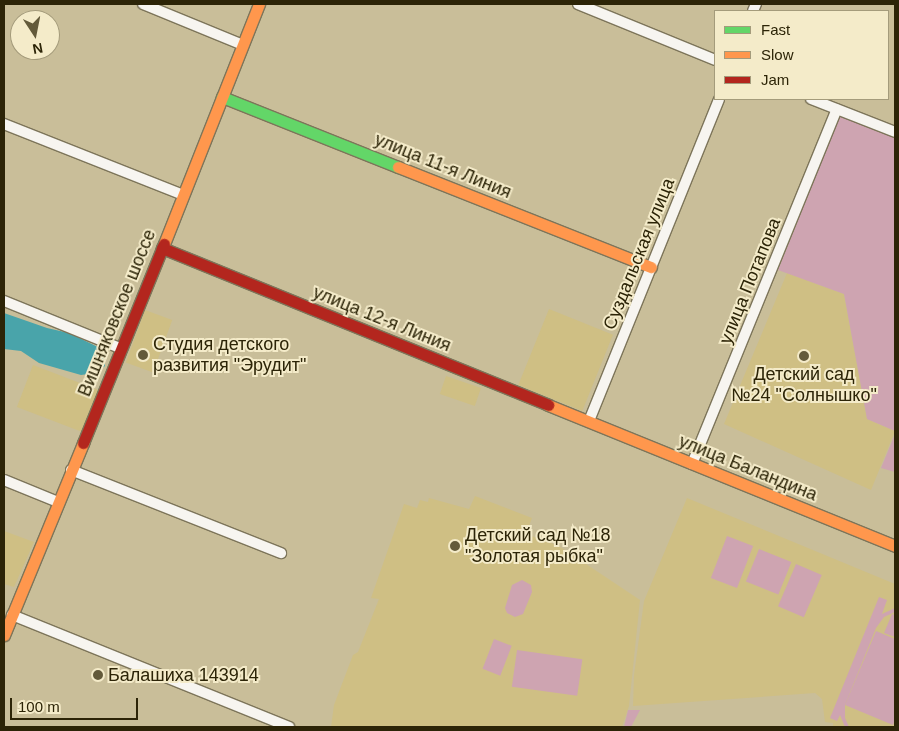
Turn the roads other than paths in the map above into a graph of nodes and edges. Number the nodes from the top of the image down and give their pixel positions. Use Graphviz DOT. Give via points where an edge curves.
graph roads {
  1 [pos="143,4"];
  2 [pos="260,4"];
  3 [pos="578,4"];
  4 [pos="243,45"];
  5 [pos="714,60"];
  6 [pos="222,98"];
  7 [pos="718,100"];
  8 [pos="814,100"];
  9 [pos="837,109"];
  10 [pos="4,124"];
  11 [pos="895,132"];
  12 [pos="183,195"];
  13 [pos="162,248"];
  14 [pos="651,267"];
  15 [pos="4,300"];
  16 [pos="122,349"];
  17 [pos="589,421"];
  18 [pos="692,464"];
  19 [pos="71,470"];
  20 [pos="4,480"];
  21 [pos="58,502"];
  22 [pos="895,546"];
  23 [pos="281,553"];
  24 [pos="12,615"];
  25 [pos="4,635"];
  26 [pos="289,727"];
  1 -- 4 [label="street"];
  2 -- 4 [label="street, Вишняковское шоссе"];
  3 -- 5 [label="street"];
  4 -- 6 [label="street, Вишняковское шоссе"];
  6 -- 12 [label="street, Вишняковское шоссе"];
  6 -- 14 [label="street, улица 11-я Линия"];
  7 -- 14 [label="street, Суздальская улица"];
  8 -- 9 [label="street"];
  9 -- 11 [label="street"];
  9 -- 18 [label="street, улица Потапова"];
  10 -- 12 [label="street"];
  12 -- 13 [label="street, Вишняковское шоссе"];
  13 -- 16 [label="street, Вишняковское шоссе"];
  13 -- 17 [label="street, улица 12-я Линия"];
  14 -- 17 [label="street, Суздальская улица"];
  15 -- 16 [label="street"];
  16 -- 19 [label="street, Вишняковское шоссе"];
  17 -- 18 [label="street, улица Баландина"];
  18 -- 22 [label="street, улица Баландина"];
  19 -- 21 [label="street, Вишняковское шоссе"];
  19 -- 23 [label="street"];
  20 -- 21 [label="street"];
  21 -- 24 [label="street, Вишняковское шоссе"];
  24 -- 25 [label="street, Вишняковское шоссе"];
  24 -- 26 [label="street"];
}
